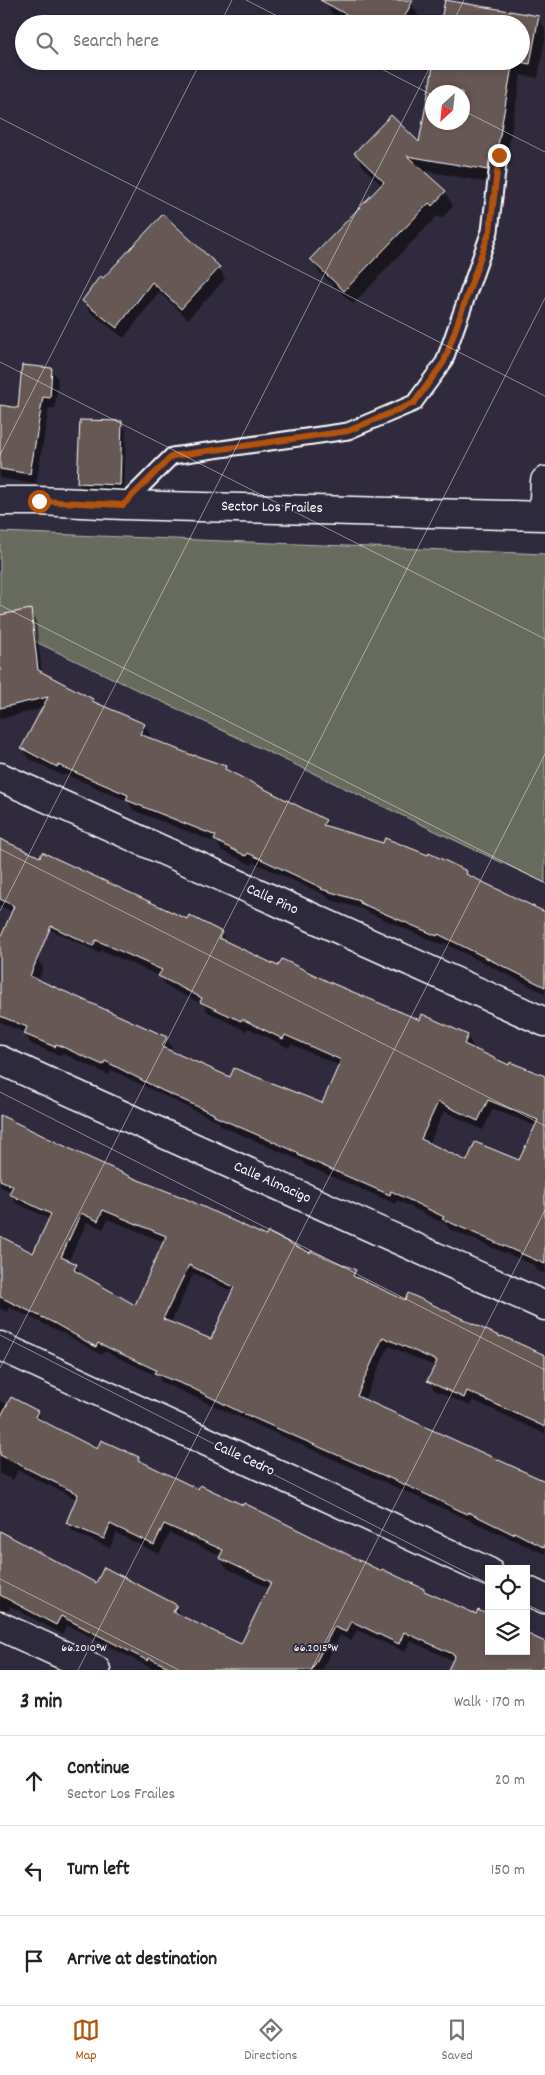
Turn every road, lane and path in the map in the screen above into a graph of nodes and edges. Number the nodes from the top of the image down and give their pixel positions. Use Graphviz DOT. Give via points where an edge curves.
graph roads {
  1 [pos="499,155"];
  2 [pos="545,481"];
  3 [pos="0,501"];
  4 [pos="123,505"];
  5 [pos="544,515"];
  6 [pos="0,777"];
  7 [pos="545,1022"];
  8 [pos="0,1060"];
  9 [pos="545,1306"];
  10 [pos="0,1346"];
  11 [pos="485,1570"];
  12 [pos="530,1592"];
  13 [pos="545,1598"];
  14 [pos="0,1626"];
  15 [pos="96,1670"];
  1 -- 4 [label="lane" via="490,230 444,362 414,403 348,431 172,456"];
  2 -- 5 [label="street"];
  3 -- 4 [label="street, Sector Los Frailes"];
  4 -- 5 [label="street, Sector Los Frailes"];
  6 -- 7 [label="street, Calle Pino"];
  8 -- 9 [label="street, Calle Almacigo"];
  10 -- 11 [label="street, Calle Cedro"];
  12 -- 13 [label="street"];
  14 -- 15 [label="street"];
}
